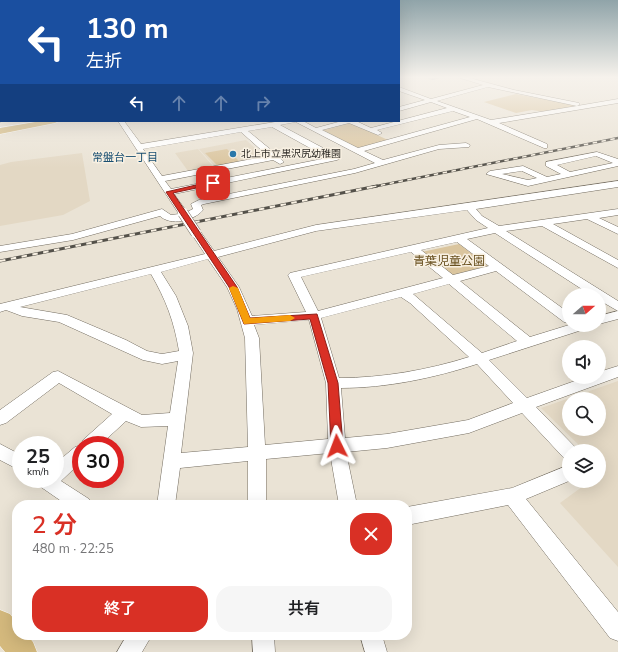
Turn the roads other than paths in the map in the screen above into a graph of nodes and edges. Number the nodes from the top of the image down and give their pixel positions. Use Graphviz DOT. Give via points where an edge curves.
graph roads {
  1 [pos="448,107"];
  2 [pos="576,107"];
  3 [pos="452,109"];
  4 [pos="477,117"];
  5 [pos="401,120"];
  6 [pos="49,122"];
  7 [pos="122,122"];
  8 [pos="286,122"];
  9 [pos="300,122"];
  10 [pos="346,122"];
  11 [pos="352,122"];
  12 [pos="395,122"];
  13 [pos="490,122"];
  14 [pos="272,124"];
  15 [pos="242,129"];
  16 [pos="315,130"];
  17 [pos="370,130"];
  18 [pos="0,131"];
  19 [pos="427,131"];
  20 [pos="393,140"];
  21 [pos="466,144"];
  22 [pos="544,146"];
  23 [pos="139,147"];
  24 [pos="316,149"];
  25 [pos="353,149"];
  26 [pos="329,152"];
  27 [pos="276,158"];
  28 [pos="337,158"];
  29 [pos="618,162"];
  30 [pos="384,164"];
  31 [pos="230,167"];
  32 [pos="287,168"];
  33 [pos="355,171"];
  34 [pos="568,174"];
  35 [pos="239,178"];
  36 [pos="161,179"];
  37 [pos="545,179"];
  38 [pos="302,182"];
  39 [pos="618,184"];
  40 [pos="593,188"];
  41 [pos="310,189"];
  42 [pos="251,191"];
  43 [pos="169,192"];
  44 [pos="469,207"];
  45 [pos="618,212"];
  46 [pos="590,216"];
  47 [pos="544,223"];
  48 [pos="499,229"];
  49 [pos="618,231"];
  50 [pos="460,239"];
  51 [pos="0,249"];
  52 [pos="414,249"];
  53 [pos="211,256"];
  54 [pos="618,265"];
  55 [pos="497,267"];
  56 [pos="154,270"];
  57 [pos="451,280"];
  58 [pos="403,293"];
  59 [pos="4,307"];
  60 [pos="618,307"];
  61 [pos="562,313"];
  62 [pos="618,315"];
  63 [pos="314,316"];
  64 [pos="606,318"];
  65 [pos="247,322"];
  66 [pos="562,329"];
  67 [pos="527,342"];
  68 [pos="186,354"];
  69 [pos="480,359"];
  70 [pos="618,371"];
  71 [pos="333,383"];
  72 [pos="526,405"];
  73 [pos="124,413"];
  74 [pos="0,419"];
  75 [pos="176,419"];
  76 [pos="98,436"];
  77 [pos="562,444"];
  78 [pos="337,446"];
  79 [pos="0,451"];
  80 [pos="257,453"];
  81 [pos="12,458"];
  82 [pos="72,460"];
  83 [pos="172,461"];
  84 [pos="64,466"];
  85 [pos="562,477"];
  86 [pos="60,488"];
  87 [pos="512,496"];
  88 [pos="76,500"];
  89 [pos="167,500"];
  90 [pos="257,500"];
  91 [pos="347,500"];
  92 [pos="412,515"];
  93 [pos="0,624"];
  94 [pos="618,630"];
  95 [pos="12,639"];
  96 [pos="13,640"];
  97 [pos="136,640"];
  98 [pos="263,640"];
  99 [pos="372,640"];
  100 [pos="23,652"];
  101 [pos="128,652"];
  102 [pos="264,652"];
  103 [pos="376,652"];
  1 -- 3 [label="street"];
  2 -- 13 [label="street"];
  3 -- 4 [label="street"];
  3 -- 5 [label="street"];
  4 -- 13 [label="street"];
  4 -- 19 [label="street"];
  5 -- 19 [label="street"];
  6 -- 18 [label="main road"];
  7 -- 23 [label="street"];
  8 -- 14 [label="street"];
  9 -- 16 [label="street"];
  10 -- 16 [label="street"];
  11 -- 17 [label="street"];
  12 -- 17 [label="street"];
  13 -- 22 [label="street"];
  14 -- 15 [label="street"];
  14 -- 24 [label="street"];
  15 -- 23 [label="street"];
  15 -- 27 [label="street"];
  16 -- 25 [label="street"];
  17 -- 20 [label="street"];
  19 -- 20 [label="street"];
  20 -- 25 [label="street"];
  21 -- 30 [label="street" via="439,147"];
  23 -- 36 [label="street"];
  24 -- 26 [label="street"];
  24 -- 27 [label="street"];
  25 -- 26 [label="street"];
  25 -- 30 [label="street"];
  26 -- 28 [label="street"];
  27 -- 31 [label="street"];
  27 -- 32 [label="street"];
  28 -- 32 [label="street"];
  28 -- 33 [label="street"];
  29 -- 34 [label="street"];
  29 -- 34 [label="street" via="597,154 549,164"];
  30 -- 33 [label="street"];
  31 -- 35 [label="street"];
  31 -- 36 [label="street"];
  32 -- 35 [label="street"];
  32 -- 38 [label="street"];
  33 -- 38 [label="street"];
  34 -- 37 [label="street"];
  34 -- 40 [label="street"];
  35 -- 42 [label="street"];
  35 -- 43 [label="street"];
  36 -- 43 [label="street"];
  37 -- 37 [label="street" via="520,183 490,174 523,168"];
  38 -- 41 [label="street"];
  38 -- 42 [label="street"];
  39 -- 40 [label="street"];
  40 -- 44 [label="street"];
  42 -- 51 [label="street" via="196,204 198,210 195,214 168,218 162,212 73,237"];
  43 -- 53 [label="street, bridge"];
  44 -- 48 [label="street" via="479,218"];
  44 -- 53 [label="street" via="316,228"];
  45 -- 46 [label="street"];
  46 -- 47 [label="street"];
  46 -- 49 [label="street"];
  47 -- 48 [label="street"];
  47 -- 54 [label="street"];
  48 -- 50 [label="street"];
  48 -- 60 [label="street"];
  50 -- 52 [label="street"];
  50 -- 55 [label="street"];
  52 -- 57 [label="street"];
  52 -- 63 [label="street" via="294,275"];
  53 -- 56 [label="street"];
  53 -- 65 [label="street" via="233,287"];
  55 -- 57 [label="street"];
  55 -- 61 [label="street"];
  56 -- 59 [label="street"];
  56 -- 68 [label="street" via="170,296 181,326"];
  57 -- 58 [label="street"];
  57 -- 67 [label="street"];
  58 -- 63 [label="street"];
  58 -- 69 [label="street"];
  59 -- 68 [label="street" via="62,318 143,355 162,359"];
  62 -- 64 [label="street"];
  63 -- 65 [label="street"];
  63 -- 71 [label="street"];
  65 -- 80 [label="street" via="252,338"];
  66 -- 67 [label="street"];
  67 -- 69 [label="street"];
  68 -- 75 [label="street"];
  69 -- 71 [label="street" via="410,376 364,383"];
  69 -- 72 [label="street"];
  70 -- 72 [label="street"];
  71 -- 78 [label="street"];
  72 -- 77 [label="street"];
  72 -- 78 [label="street" via="469,426 387,441"];
  73 -- 74 [label="street" via="58,376"];
  73 -- 75 [label="street" via="141,421"];
  73 -- 76 [label="street"];
  75 -- 83 [label="street"];
  78 -- 80 [label="street"];
  78 -- 91 [label="street"];
  79 -- 81 [label="street"];
  80 -- 83 [label="street"];
  80 -- 90 [label="street"];
  82 -- 84 [label="street"];
  83 -- 89 [label="street"];
  85 -- 87 [label="street"];
  86 -- 88 [label="street"];
  87 -- 92 [label="street"];
  87 -- 94 [label="street"];
  93 -- 95 [label="main road"];
  96 -- 100 [label="main road"];
  97 -- 101 [label="street"];
  98 -- 102 [label="street"];
  99 -- 103 [label="street"];
}
